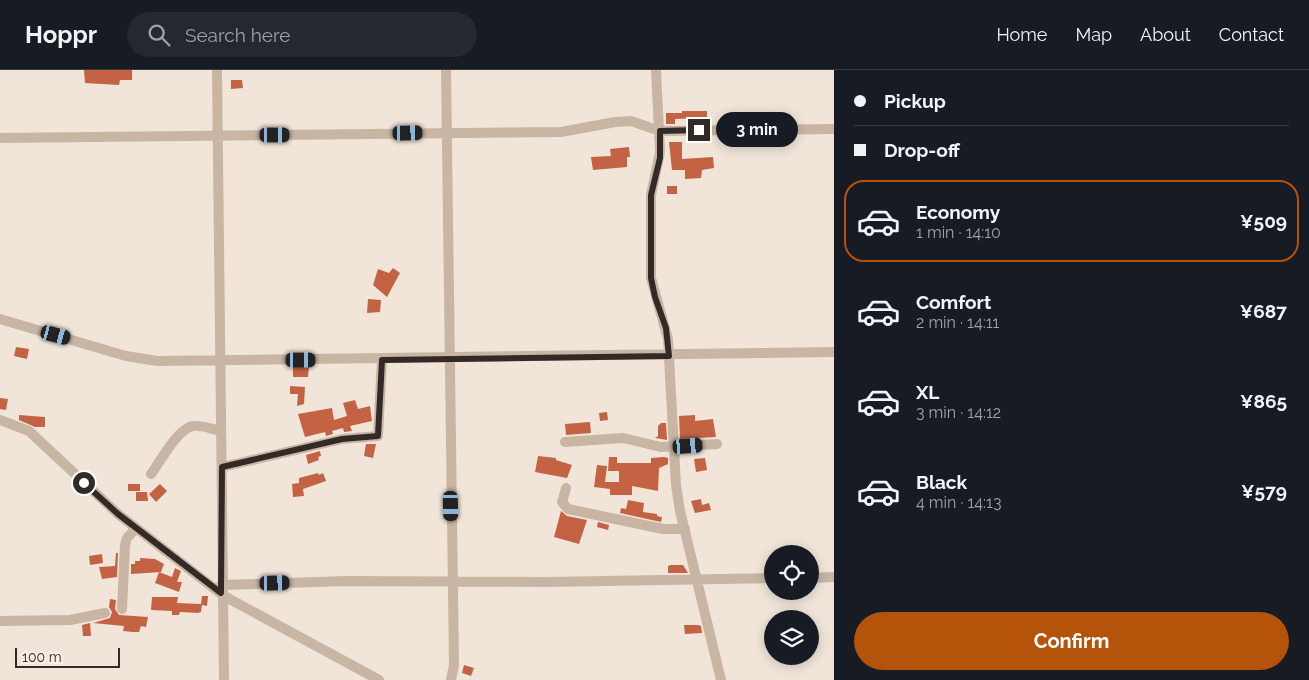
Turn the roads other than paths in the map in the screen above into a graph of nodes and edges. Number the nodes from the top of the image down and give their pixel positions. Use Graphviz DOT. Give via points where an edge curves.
graph roads {
  1 [pos="217,70"];
  2 [pos="446,70"];
  3 [pos="656,70"];
  4 [pos="834,129"];
  5 [pos="660,131"];
  6 [pos="447,133"];
  7 [pos="217,136"];
  8 [pos="0,138"];
  9 [pos="0,319"];
  10 [pos="834,352"];
  11 [pos="669,356"];
  12 [pos="449,358"];
  13 [pos="382,360"];
  14 [pos="220,361"];
  15 [pos="0,420"];
  16 [pos="221,431"];
  17 [pos="565,442"];
  18 [pos="717,444"];
  19 [pos="674,447"];
  20 [pos="222,467"];
  21 [pos="150,474"];
  22 [pos="566,488"];
  23 [pos="136,528"];
  24 [pos="684,529"];
  25 [pos="834,577"];
  26 [pos="764,578"];
  27 [pos="819,578"];
  28 [pos="452,580"];
  29 [pos="697,580"];
  30 [pos="221,589"];
  31 [pos="122,609"];
  32 [pos="105,612"];
  33 [pos="0,621"];
  34 [pos="224,680"];
  35 [pos="379,680"];
  36 [pos="451,680"];
  37 [pos="721,680"];
  1 -- 7 [label="street"];
  2 -- 6 [label="street"];
  3 -- 5 [label="street"];
  4 -- 5 [label="street"];
  5 -- 6 [label="street" via="631,121 561,132"];
  5 -- 11 [label="street" via="660,158 651,195 651,278 666,328"];
  6 -- 7 [label="street"];
  6 -- 12 [label="street"];
  7 -- 8 [label="street"];
  7 -- 14 [label="street"];
  9 -- 14 [label="street" via="126,356 157,361"];
  10 -- 11 [label="street"];
  11 -- 12 [label="street"];
  11 -- 19 [label="street"];
  12 -- 13 [label="street"];
  12 -- 28 [label="street"];
  13 -- 14 [label="street"];
  13 -- 20 [label="street" via="378,436 342,439"];
  14 -- 16 [label="street"];
  15 -- 23 [label="street" via="29,431"];
  16 -- 20 [label="street"];
  16 -- 21 [label="street" via="194,426 186,429"];
  17 -- 19 [label="street" via="623,438"];
  18 -- 19 [label="street"];
  19 -- 24 [label="street" via="676,485"];
  20 -- 30 [label="street"];
  22 -- 24 [label="street" via="562,502 568,509 663,529"];
  23 -- 30 [label="street"];
  23 -- 31 [label="street" via="126,541"];
  24 -- 29 [label="street"];
  25 -- 27 [label="street"];
  26 -- 29 [label="street"];
  28 -- 29 [label="street"];
  28 -- 30 [label="street"];
  28 -- 36 [label="street" via="454,665"];
  29 -- 37 [label="street"];
  30 -- 34 [label="street"];
  30 -- 35 [label="street"];
  32 -- 33 [label="street" via="70,620"];
}
